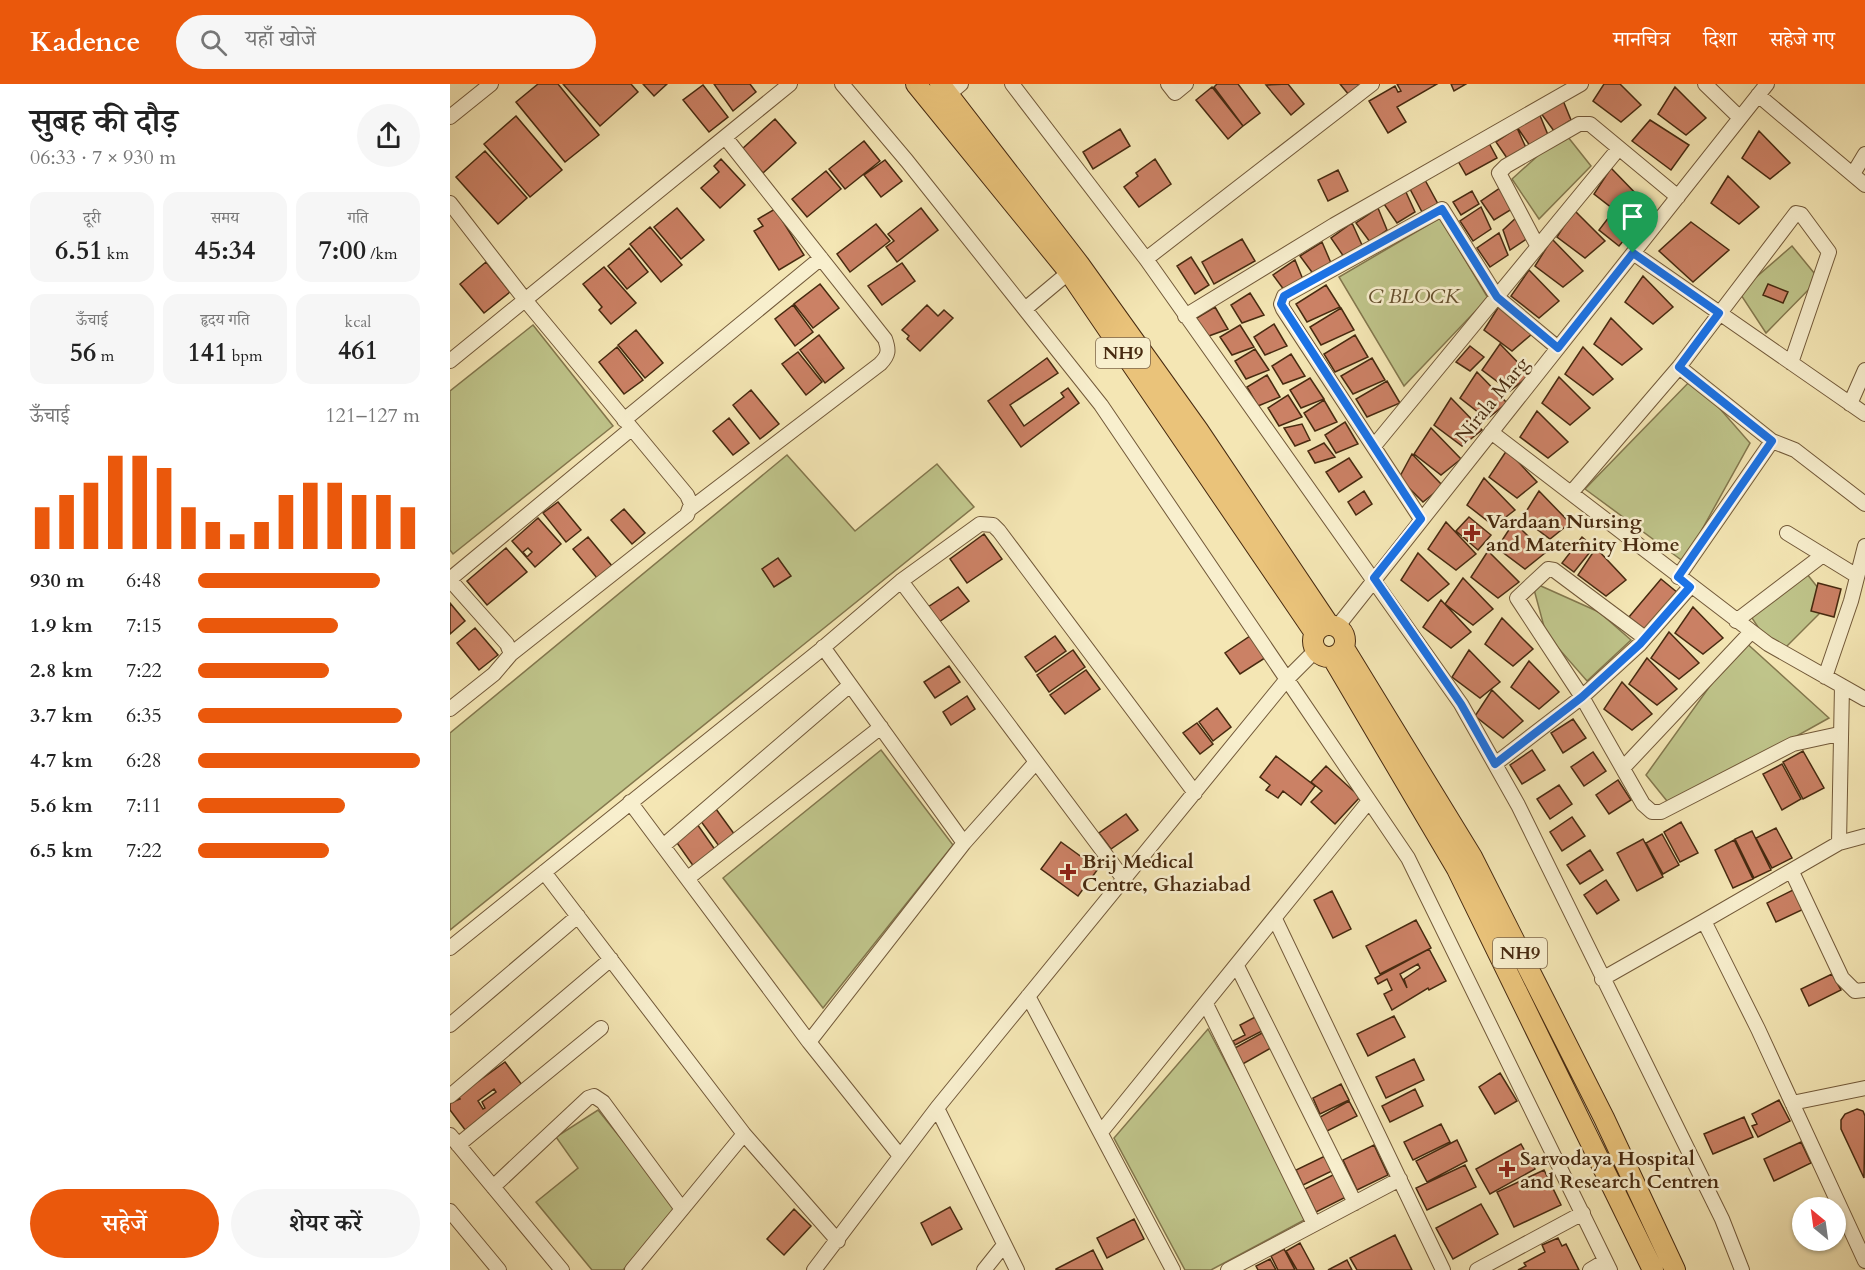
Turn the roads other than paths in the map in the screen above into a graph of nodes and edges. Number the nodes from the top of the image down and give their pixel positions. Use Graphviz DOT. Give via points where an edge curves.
graph roads {
  1 [pos="491,84"];
  2 [pos="790,84"];
  3 [pos="842,84"];
  4 [pos="916,84"];
  5 [pos="1012,84"];
  6 [pos="1168,84"];
  7 [pos="1186,84"];
  8 [pos="1372,84"];
  9 [pos="1581,84"];
  10 [pos="1705,84"];
  11 [pos="950,88"];
  12 [pos="1763,89"];
  13 [pos="450,117"];
  14 [pos="1739,117"];
  15 [pos="725,137"];
  16 [pos="1619,148"];
  17 [pos="1865,154"];
  18 [pos="1853,174"];
  19 [pos="1865,185"];
  20 [pos="1678,196"];
  21 [pos="450,203"];
  22 [pos="1538,247"];
  23 [pos="1633,253"];
  24 [pos="821,258"];
  25 [pos="1146,259"];
  26 [pos="1074,268"];
  27 [pos="1497,297"];
  28 [pos="526,301"];
  29 [pos="1025,309"];
  30 [pos="1719,313"];
  31 [pos="1185,316"];
  32 [pos="1558,348"];
  33 [pos="450,361"];
  34 [pos="1791,363"];
  35 [pos="1679,367"];
  36 [pos="1865,370"];
  37 [pos="1850,404"];
  38 [pos="1865,414"];
  39 [pos="628,425"];
  40 [pos="1491,432"];
  41 [pos="1772,441"];
  42 [pos="1374,446"];
  43 [pos="1571,493"];
  44 [pos="1865,504"];
  45 [pos="690,509"];
  46 [pos="1421,519"];
  47 [pos="1787,533"];
  48 [pos="1865,546"];
  49 [pos="1823,555"];
  50 [pos="1857,576"];
  51 [pos="1678,577"];
  52 [pos="1374,578"];
  53 [pos="450,579"];
  54 [pos="901,581"];
  55 [pos="1690,587"];
  56 [pos="1736,621"];
  57 [pos="1751,632"];
  58 [pos="1645,638"];
  59 [pos="1329,640"];
  60 [pos="824,647"];
  61 [pos="511,654"];
  62 [pos="1826,677"];
  63 [pos="1287,679"];
  64 [pos="850,685"];
  65 [pos="1842,686"];
  66 [pos="1582,697"];
  67 [pos="1865,699"];
  68 [pos="450,709"];
  69 [pos="881,727"];
  70 [pos="1839,734"];
  71 [pos="1036,762"];
  72 [pos="1495,764"];
  73 [pos="1623,768"];
  74 [pos="1195,792"];
  75 [pos="1369,801"];
  76 [pos="630,802"];
  77 [pos="1865,836"];
  78 [pos="964,843"];
  79 [pos="1839,843"];
  80 [pos="663,846"];
  81 [pos="544,872"];
  82 [pos="1792,872"];
  83 [pos="688,878"];
  84 [pos="1123,878"];
  85 [pos="578,916"];
  86 [pos="1275,919"];
  87 [pos="1704,921"];
  88 [pos="450,948"];
  89 [pos="611,959"];
  90 [pos="1237,966"];
  91 [pos="1602,979"];
  92 [pos="1865,990"];
  93 [pos="1028,996"];
  94 [pos="1206,1004"];
  95 [pos="450,1025"];
  96 [pos="601,1028"];
  97 [pos="809,1042"];
  98 [pos="1865,1088"];
  99 [pos="450,1096"];
  100 [pos="1792,1102"];
  101 [pos="936,1108"];
  102 [pos="1101,1132"];
  103 [pos="744,1134"];
  104 [pos="454,1140"];
  105 [pos="900,1156"];
  106 [pos="1400,1179"];
  107 [pos="493,1187"];
  108 [pos="1355,1203"];
  109 [pos="682,1209"];
  110 [pos="450,1211"];
  111 [pos="1583,1213"];
  112 [pos="1314,1224"];
  113 [pos="838,1241"];
  114 [pos="1004,1245"];
  115 [pos="1865,1261"];
  116 [pos="1608,1266"];
  117 [pos="499,1270"];
  118 [pos="562,1270"];
  119 [pos="632,1270"];
  120 [pos="814,1270"];
  121 [pos="984,1270"];
  122 [pos="1017,1270"];
  123 [pos="1173,1270"];
  124 [pos="1228,1270"];
  125 [pos="1443,1270"];
  126 [pos="1477,1270"];
  127 [pos="1590,1270"];
  128 [pos="1653,1270"];
  129 [pos="1675,1270"];
  130 [pos="1742,1270"];
  1 -- 13 [label="street"];
  2 -- 15 [label="street"];
  3 -- 29 [label="street"];
  4 -- 26 [label="highway, NH9"];
  5 -- 25 [label="street"];
  6 -- 7 [label="street" via="1175,93"];
  8 -- 25 [label="street"];
  9 -- 31 [label="street" via="1334,225"];
  10 -- 14 [label="street"];
  11 -- 26 [label="highway, NH9"];
  12 -- 14 [label="street, Nirala Marg"];
  12 -- 18 [label="street"];
  14 -- 20 [label="street, Nirala Marg"];
  15 -- 24 [label="street"];
  15 -- 28 [label="street"];
  16 -- 20 [label="street"];
  16 -- 22 [label="street"];
  16 -- 22 [label="street" via="1585,122 1499,173"];
  17 -- 18 [label="street"];
  18 -- 19 [label="street"];
  20 -- 23 [label="street, Nirala Marg"];
  21 -- 28 [label="street"];
  22 -- 27 [label="street"];
  23 -- 30 [label="street"];
  23 -- 32 [label="street, Nirala Marg"];
  24 -- 39 [label="street"];
  24 -- 45 [label="street" via="885,339 887,357"];
  25 -- 31 [label="street"];
  26 -- 29 [label="street"];
  26 -- 59 [label="highway, NH9" via="1198,430"];
  27 -- 32 [label="street"];
  27 -- 42 [label="street"];
  27 -- 42 [label="street" via="1442,209 1284,296 1282,309"];
  28 -- 33 [label="street"];
  28 -- 39 [label="street"];
  29 -- 63 [label="street" via="1101,405"];
  30 -- 34 [label="street"];
  30 -- 34 [label="street" via="1790,218 1801,214 1829,252"];
  30 -- 35 [label="street"];
  31 -- 52 [label="street"];
  32 -- 40 [label="street, Nirala Marg"];
  34 -- 37 [label="street"];
  35 -- 41 [label="street"];
  35 -- 43 [label="street"];
  36 -- 37 [label="street"];
  37 -- 38 [label="street"];
  39 -- 45 [label="street" via="687,495"];
  39 -- 53 [label="street"];
  40 -- 43 [label="street"];
  40 -- 46 [label="street, Nirala Marg"];
  41 -- 44 [label="street" via="1795,450"];
  41 -- 51 [label="street"];
  42 -- 46 [label="street"];
  43 -- 51 [label="street"];
  45 -- 61 [label="street"];
  46 -- 52 [label="street, Nirala Marg"];
  47 -- 49 [label="street"];
  48 -- 50 [label="street"];
  49 -- 50 [label="street"];
  49 -- 56 [label="street"];
  50 -- 62 [label="street"];
  51 -- 55 [label="street"];
  52 -- 59 [label="street, Nirala Marg"];
  52 -- 72 [label="street" via="1461,704"];
  53 -- 61 [label="street" via="507,644"];
  54 -- 60 [label="street"];
  54 -- 71 [label="street"];
  54 -- 74 [label="street" via="975,526 993,525"];
  55 -- 56 [label="street"];
  55 -- 58 [label="street"];
  56 -- 57 [label="street"];
  57 -- 62 [label="street"];
  57 -- 73 [label="street"];
  58 -- 66 [label="street"];
  58 -- 66 [label="street" via="1554,570 1548,569 1520,592 1520,605"];
  59 -- 63 [label="street, Nirala Marg"];
  59 -- 128 [label="highway, NH9" via="1457,869"];
  59 -- 129 [label="highway, NH9" via="1472,857 1604,1118"];
  60 -- 64 [label="street"];
  60 -- 76 [label="street"];
  61 -- 68 [label="street" via="494,674"];
  62 -- 65 [label="street"];
  63 -- 74 [label="street, Nirala Marg"];
  63 -- 75 [label="street"];
  64 -- 69 [label="street"];
  64 -- 80 [label="street"];
  65 -- 67 [label="street"];
  65 -- 70 [label="street"];
  66 -- 72 [label="street"];
  66 -- 73 [label="street"];
  69 -- 78 [label="street"];
  69 -- 83 [label="street"];
  70 -- 73 [label="street" via="1793,744 1661,812 1652,812 1643,804"];
  70 -- 79 [label="street"];
  71 -- 78 [label="street"];
  71 -- 84 [label="street"];
  72 -- 91 [label="street"];
  74 -- 84 [label="street, Nirala Marg"];
  75 -- 86 [label="street"];
  75 -- 111 [label="street" via="1408,858"];
  76 -- 80 [label="street"];
  76 -- 81 [label="street"];
  77 -- 79 [label="street"];
  78 -- 97 [label="street"];
  79 -- 82 [label="street"];
  80 -- 83 [label="street"];
  81 -- 85 [label="street"];
  81 -- 88 [label="street"];
  82 -- 87 [label="street"];
  82 -- 92 [label="street" via="1842,978 1855,991"];
  83 -- 97 [label="street"];
  84 -- 93 [label="street, Nirala Marg"];
  85 -- 89 [label="street"];
  85 -- 95 [label="street"];
  86 -- 90 [label="street"];
  86 -- 106 [label="street"];
  87 -- 91 [label="street"];
  87 -- 100 [label="street"];
  89 -- 99 [label="street"];
  89 -- 103 [label="street"];
  90 -- 94 [label="street"];
  90 -- 108 [label="street"];
  91 -- 130 [label="street" via="1722,1219"];
  93 -- 101 [label="street, Nirala Marg"];
  93 -- 102 [label="street"];
  94 -- 102 [label="street"];
  94 -- 112 [label="street"];
  96 -- 104 [label="street"];
  97 -- 105 [label="street"];
  98 -- 100 [label="street"];
  100 -- 115 [label="street"];
  101 -- 105 [label="street, Nirala Marg"];
  101 -- 114 [label="street"];
  102 -- 123 [label="street"];
  103 -- 109 [label="street"];
  103 -- 113 [label="street"];
  104 -- 107 [label="street"];
  105 -- 113 [label="street, Nirala Marg"];
  106 -- 108 [label="street"];
  106 -- 125 [label="street"];
  107 -- 109 [label="street" via="594,1096 603,1102"];
  107 -- 118 [label="street"];
  108 -- 112 [label="street"];
  109 -- 119 [label="street"];
  110 -- 117 [label="street"];
  111 -- 116 [label="street"];
  111 -- 126 [label="street"];
  112 -- 124 [label="street"];
  113 -- 120 [label="street, Nirala Marg"];
  114 -- 121 [label="street"];
  114 -- 122 [label="street"];
  116 -- 127 [label="street"];
}
